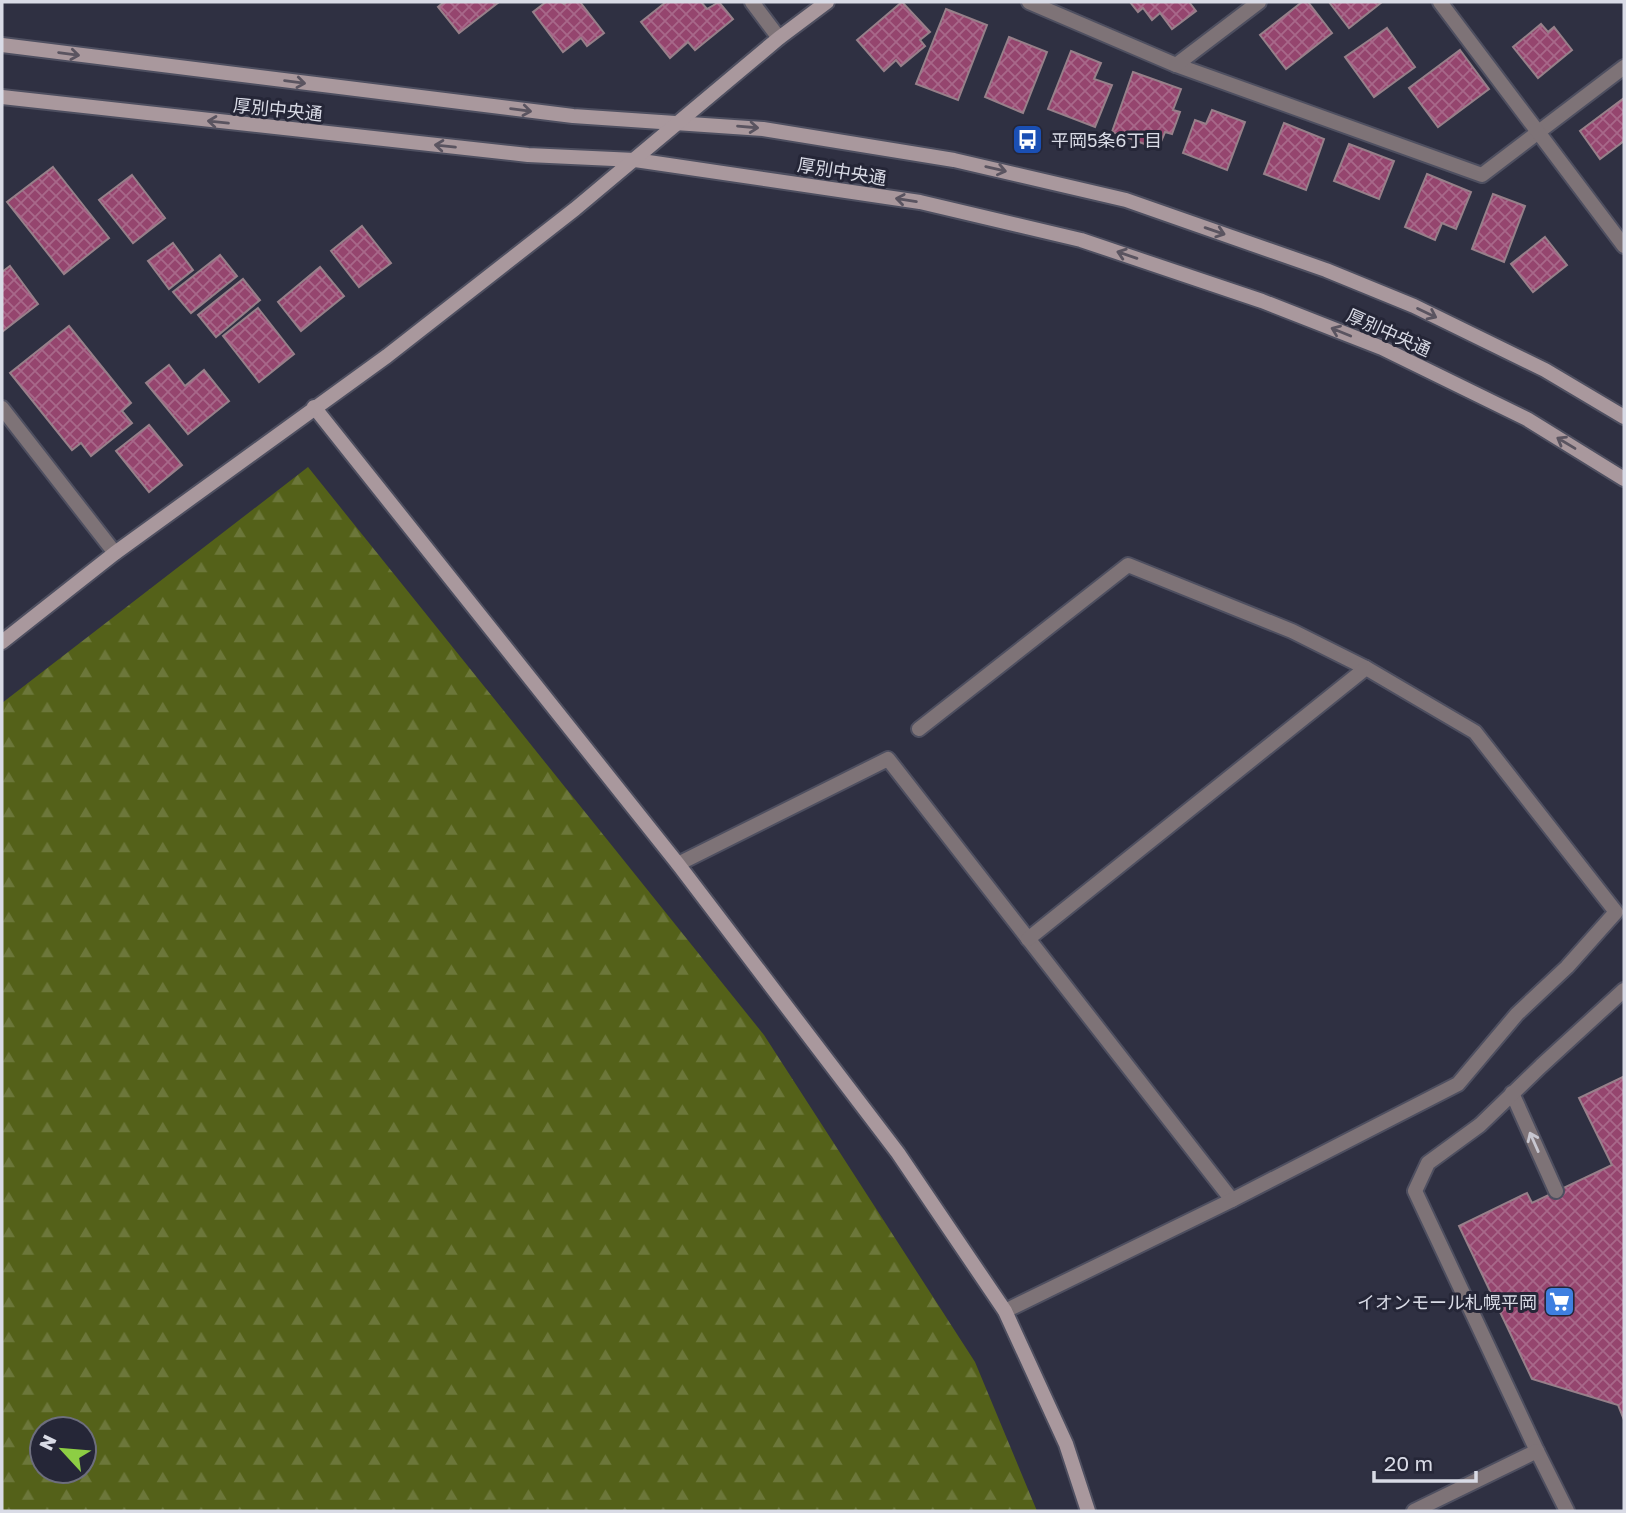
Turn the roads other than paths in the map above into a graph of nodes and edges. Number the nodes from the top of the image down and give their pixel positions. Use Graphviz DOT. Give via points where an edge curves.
graph roads {
  1 [pos="751,2"];
  2 [pos="827,2"];
  3 [pos="1029,2"];
  4 [pos="1259,2"];
  5 [pos="1440,2"];
  6 [pos="779,38"];
  7 [pos="2,45"];
  8 [pos="1176,65"];
  9 [pos="1624,67"];
  10 [pos="2,97"];
  11 [pos="680,122"];
  12 [pos="1539,133"];
  13 [pos="635,160"];
  14 [pos="1624,246"];
  15 [pos="314,407"];
  16 [pos="2,408"];
  17 [pos="1624,417"];
  18 [pos="1624,479"];
  19 [pos="115,553"];
  20 [pos="2,642"];
  21 [pos="1366,668"];
  22 [pos="919,729"];
  23 [pos="678,864"];
  24 [pos="1028,939"];
  25 [pos="1624,990"];
  26 [pos="1512,1093"];
  27 [pos="1556,1191"];
  28 [pos="1231,1200"];
  29 [pos="1005,1311"];
  30 [pos="1537,1451"];
  31 [pos="1088,1511"];
  32 [pos="1414,1511"];
  33 [pos="1567,1511"];
  1 -- 6 [label="street"];
  2 -- 6 [label="main road"];
  3 -- 8 [label="street"];
  4 -- 8 [label="street"];
  5 -- 12 [label="street"];
  6 -- 11 [label="main road"];
  7 -- 11 [label="main road, 厚別中央通, one-way" via="573,117"];
  8 -- 12 [label="street" via="1482,175"];
  9 -- 12 [label="street"];
  13 -- 10 [label="main road, 厚別中央通, one-way" via="528,155"];
  11 -- 13 [label="main road"];
  11 -- 17 [label="main road, 厚別中央通, one-way" via="763,128 954,160 1126,200 1414,306 1545,370"];
  12 -- 14 [label="street"];
  13 -- 15 [label="main road" via="387,356"];
  18 -- 13 [label="main road, 厚別中央通, one-way" via="1527,419 1382,348 1262,301 1081,240 920,202"];
  15 -- 19 [label="main road"];
  15 -- 23 [label="main road"];
  16 -- 19 [label="street"];
  19 -- 20 [label="main road"];
  21 -- 22 [label="street" via="1292,631 1128,565"];
  21 -- 24 [label="street"];
  21 -- 28 [label="street" via="1475,732 1616,912 1517,1014 1458,1084"];
  23 -- 24 [label="street" via="888,759"];
  23 -- 29 [label="main road" via="898,1153"];
  24 -- 28 [label="street"];
  25 -- 26 [label="street"];
  27 -- 26 [label="street, one-way"];
  26 -- 30 [label="street" via="1428,1163 1415,1191"];
  28 -- 29 [label="street"];
  29 -- 31 [label="main road" via="1066,1444"];
  30 -- 32 [label="street"];
  30 -- 33 [label="street"];
}
